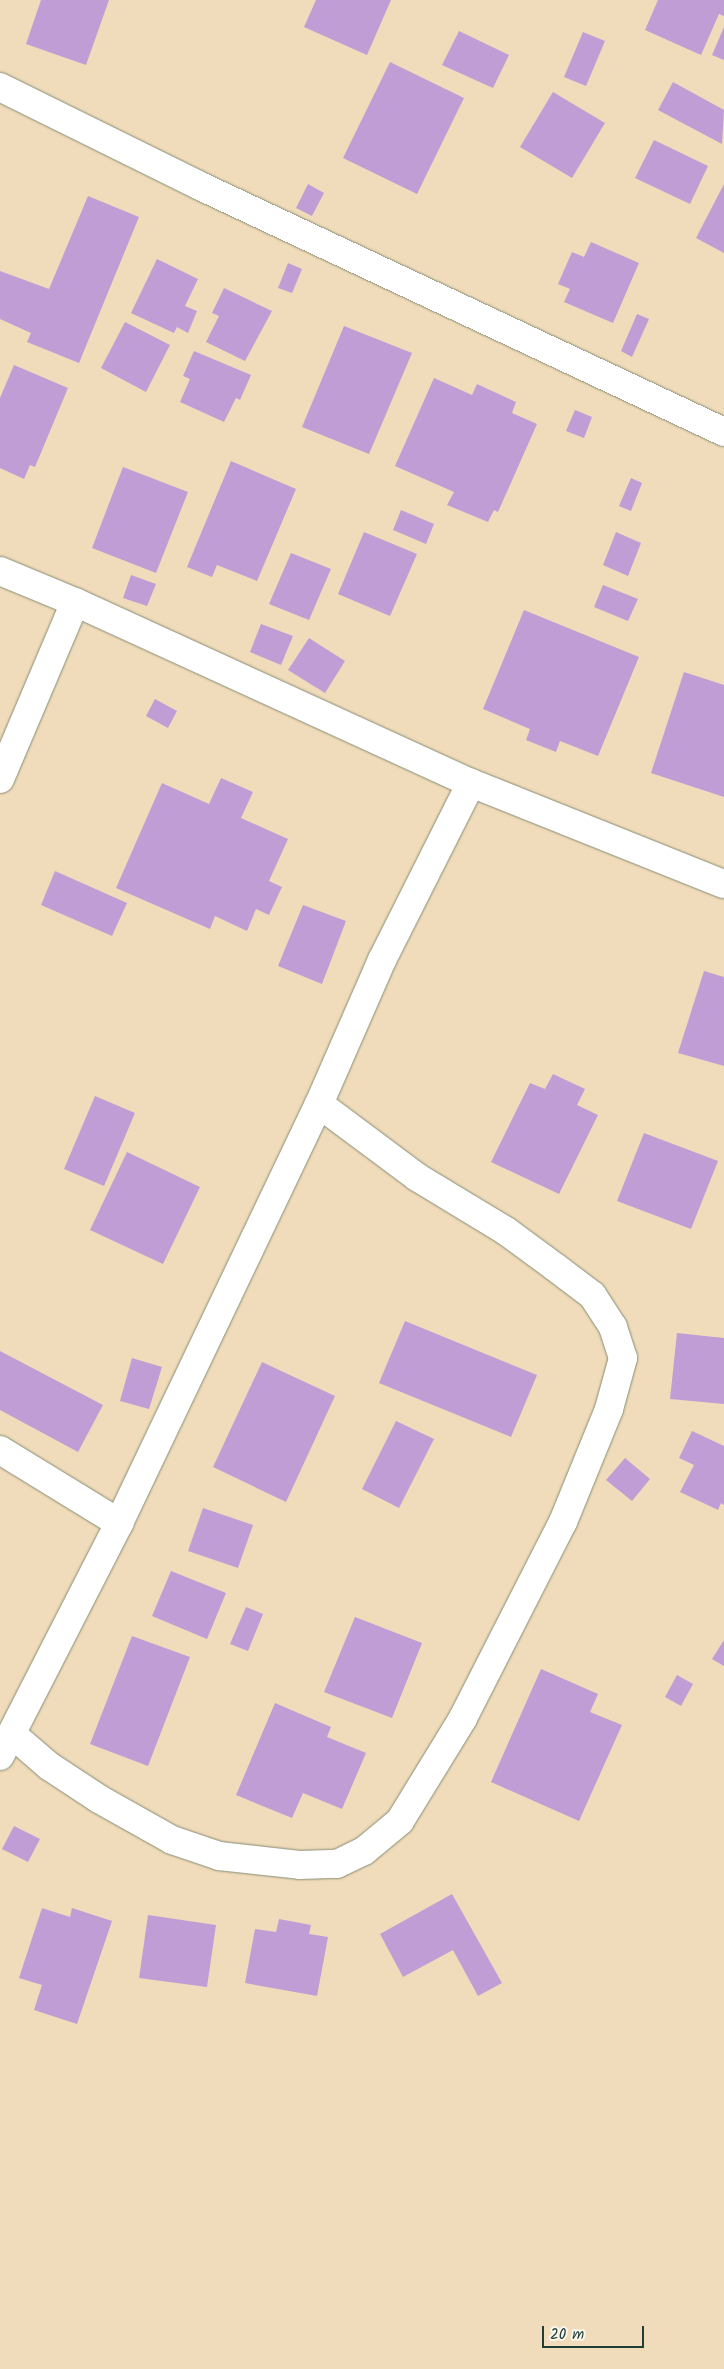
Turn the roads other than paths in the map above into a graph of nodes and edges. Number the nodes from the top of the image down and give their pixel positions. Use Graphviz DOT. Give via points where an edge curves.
graph roads {
  1 [pos="0,87"];
  2 [pos="724,432"];
  3 [pos="0,571"];
  4 [pos="75,602"];
  5 [pos="0,779"];
  6 [pos="470,782"];
  7 [pos="724,884"];
  8 [pos="319,1104"];
  9 [pos="0,1450"];
  10 [pos="119,1523"];
  11 [pos="7,1746"];
  1 -- 2 [label="street" via="198,185"];
  3 -- 4 [label="street"];
  4 -- 5 [label="street"];
  4 -- 6 [label="street"];
  6 -- 7 [label="street"];
  6 -- 8 [label="street" via="382,960"];
  8 -- 10 [label="street"];
  8 -- 11 [label="street" via="417,1178 506,1231 592,1295 613,1327 623,1358 608,1409 563,1522 463,1718 400,1821 364,1851 337,1864 300,1864 219,1856 172,1840 99,1800 49,1766"];
  9 -- 10 [label="street"];
  10 -- 11 [label="street"];
}
